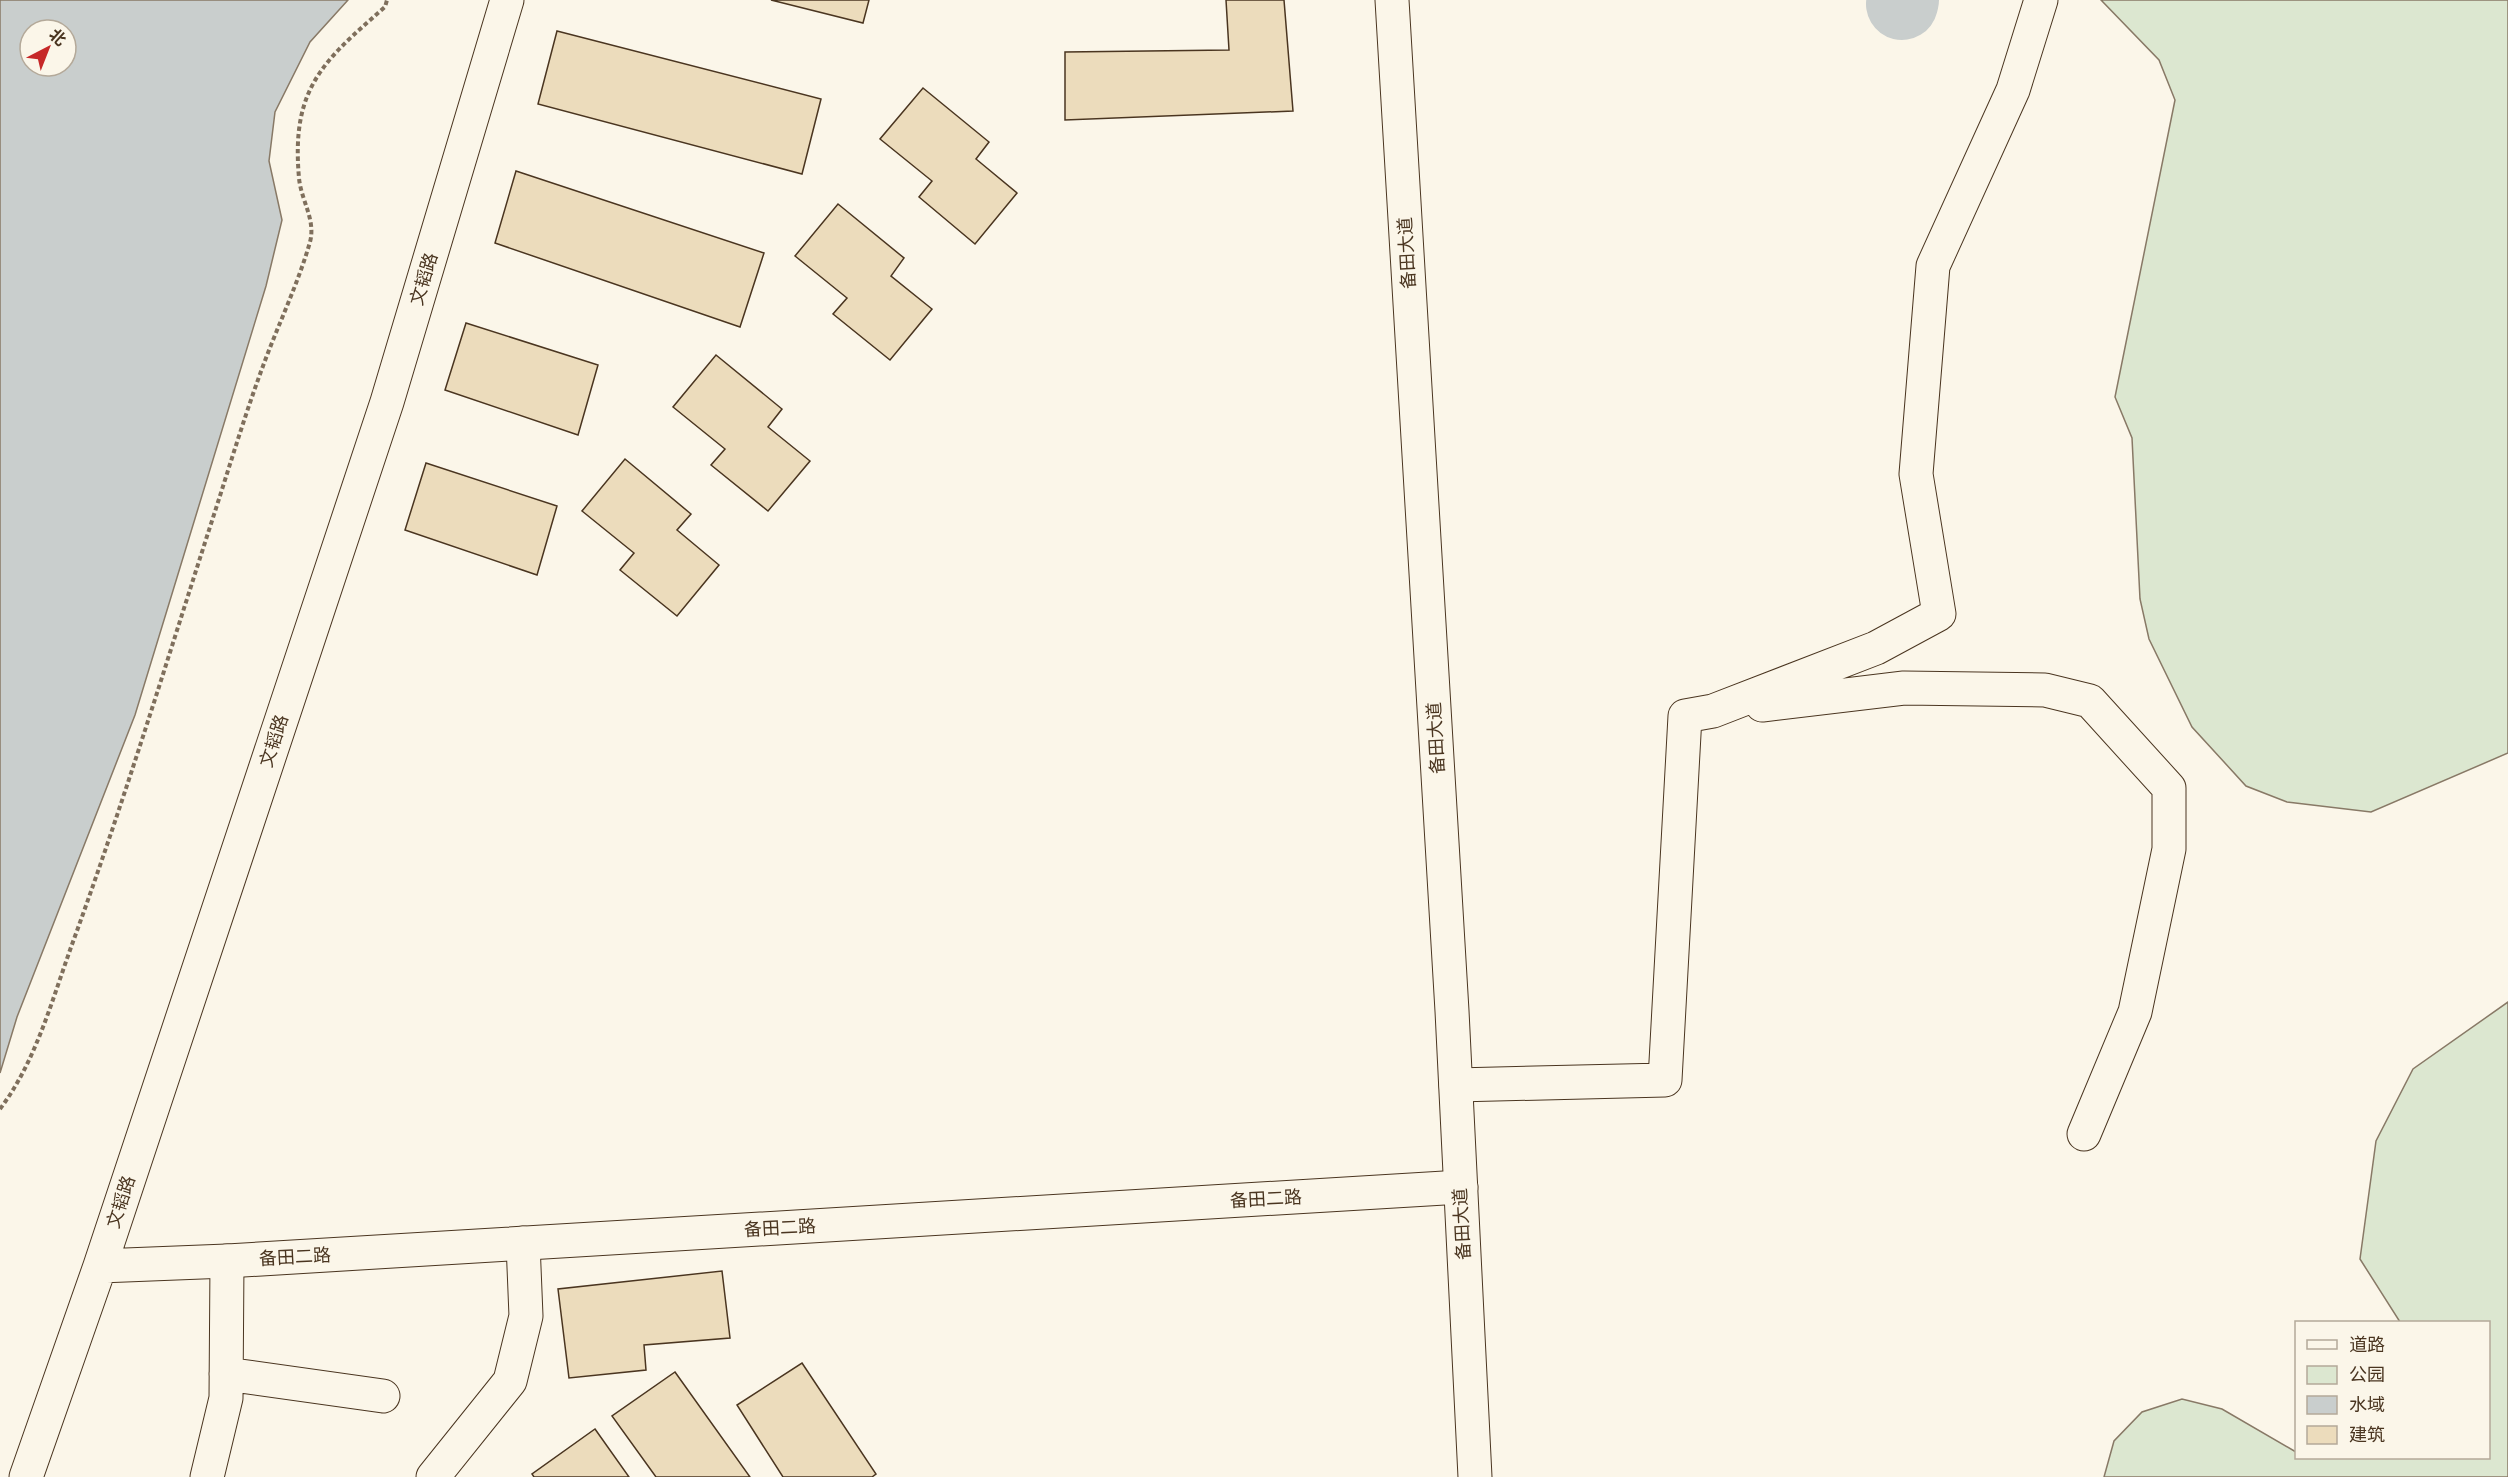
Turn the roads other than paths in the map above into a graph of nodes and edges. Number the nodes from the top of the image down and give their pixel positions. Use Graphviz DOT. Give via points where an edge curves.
graph roads {
  1 [pos="507,0"];
  2 [pos="1392,0"];
  3 [pos="2041,0"];
  4 [pos="1713,711"];
  5 [pos="1456,1085"];
  6 [pos="2084,1134"];
  7 [pos="1461,1187"];
  8 [pos="523,1243"];
  9 [pos="227,1261"];
  10 [pos="100,1266"];
  11 [pos="226,1374"];
  12 [pos="383,1396"];
  13 [pos="26,1477"];
  14 [pos="207,1477"];
  15 [pos="433,1477"];
  16 [pos="1475,1477"];
  1 -- 10 [label="street, 文韬路" via="387,402"];
  2 -- 5 [label="street, 备田大道"];
  3 -- 4 [label="street" via="2013,90 1933,266 1916,474 1939,614 1876,648"];
  4 -- 5 [label="street" via="1685,716 1665,1080"];
  4 -- 6 [label="street" via="1904,688 2045,690 2090,701 2169,788 2169,849 2136,1012"];
  5 -- 7 [label="street, 备田大道"];
  7 -- 8 [label="street, 备田二路"];
  7 -- 16 [label="street, 备田大道"];
  8 -- 9 [label="street, 备田二路"];
  8 -- 15 [label="street" via="526,1316 510,1381"];
  9 -- 10 [label="street, 备田二路"];
  9 -- 11 [label="street"];
  10 -- 13 [label="street, 文韬路"];
  11 -- 12 [label="street"];
  11 -- 14 [label="street" via="226,1398"];
}
